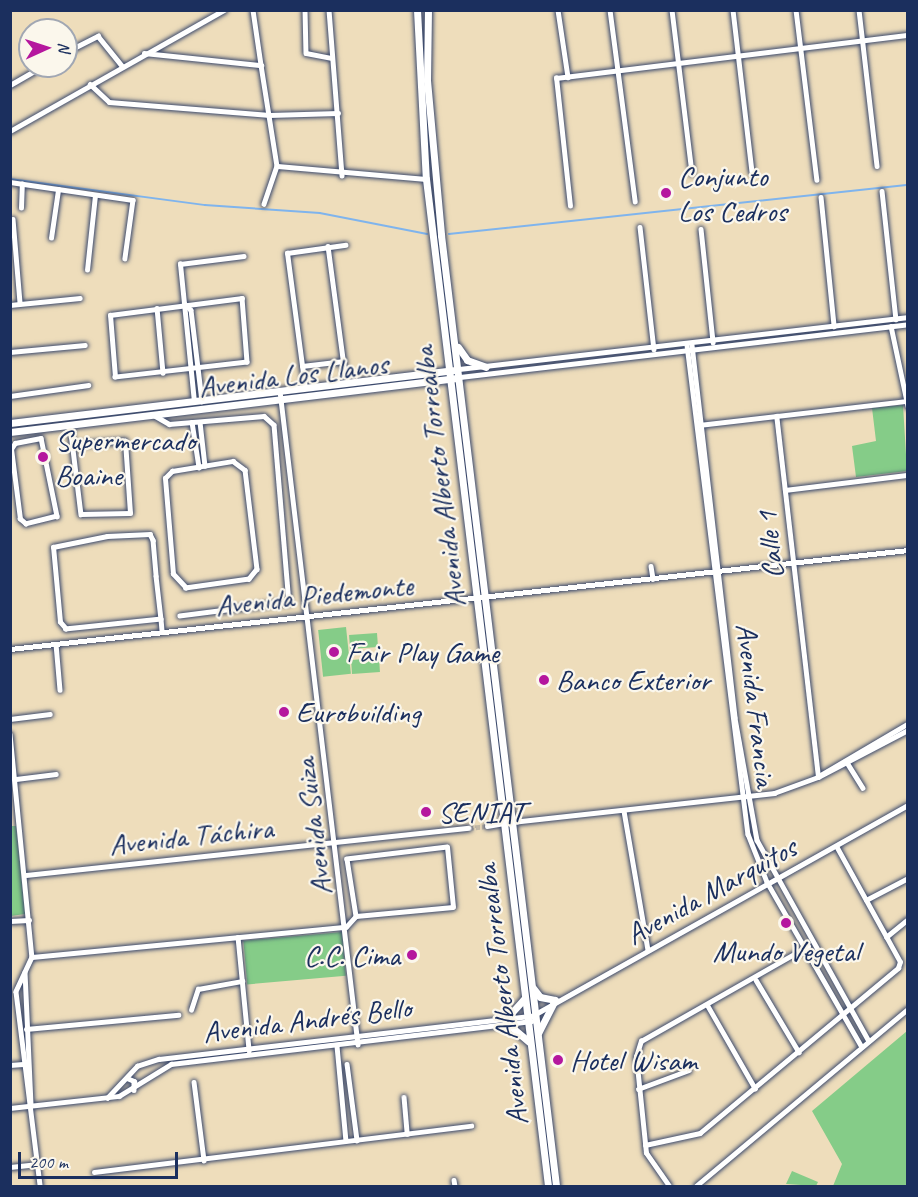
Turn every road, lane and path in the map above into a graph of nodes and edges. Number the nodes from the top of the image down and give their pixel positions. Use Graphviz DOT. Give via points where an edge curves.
graph roads {
  1 [pos="224,10"];
  2 [pos="253,10"];
  3 [pos="305,10"];
  4 [pos="329,10"];
  5 [pos="417,10"];
  6 [pos="428,10"];
  7 [pos="558,10"];
  8 [pos="610,10"];
  9 [pos="672,10"];
  10 [pos="733,10"];
  11 [pos="796,10"];
  12 [pos="859,10"];
  13 [pos="908,35"];
  14 [pos="863,41"];
  15 [pos="78,46"];
  16 [pos="801,48"];
  17 [pos="144,53"];
  18 [pos="739,56"];
  19 [pos="331,58"];
  20 [pos="678,64"];
  21 [pos="261,65"];
  22 [pos="122,66"];
  23 [pos="618,71"];
  24 [pos="568,77"];
  25 [pos="90,84"];
  26 [pos="338,113"];
  27 [pos="269,115"];
  28 [pos="10,131"];
  29 [pos="277,166"];
  30 [pos="877,166"];
  31 [pos="752,172"];
  32 [pos="692,173"];
  33 [pos="342,175"];
  34 [pos="426,179"];
  35 [pos="817,180"];
  36 [pos="10,182"];
  37 [pos="22,184"];
  38 [pos="58,190"];
  39 [pos="882,192"];
  40 [pos="95,195"];
  41 [pos="821,197"];
  42 [pos="635,201"];
  43 [pos="264,204"];
  44 [pos="570,206"];
  45 [pos="21,208"];
  46 [pos="13,219"];
  47 [pos="640,227"];
  48 [pos="701,229"];
  49 [pos="51,238"];
  50 [pos="345,245"];
  51 [pos="328,246"];
  52 [pos="244,256"];
  53 [pos="125,258"];
  54 [pos="87,270"];
  55 [pos="80,298"];
  56 [pos="20,303"];
  57 [pos="185,304"];
  58 [pos="10,305"];
  59 [pos="157,308"];
  60 [pos="908,317"];
  61 [pos="896,319"];
  62 [pos="908,324"];
  63 [pos="834,326"];
  64 [pos="891,326"];
  65 [pos="456,342"];
  66 [pos="713,342"];
  67 [pos="85,345"];
  68 [pos="690,348"];
  69 [pos="654,349"];
  70 [pos="10,352"];
  71 [pos="344,361"];
  72 [pos="303,366"];
  73 [pos="486,367"];
  74 [pos="198,369"];
  75 [pos="191,370"];
  76 [pos="163,373"];
  77 [pos="459,373"];
  78 [pos="345,374"];
  79 [pos="450,375"];
  80 [pos="88,386"];
  81 [pos="305,388"];
  82 [pos="281,395"];
  83 [pos="10,396"];
  84 [pos="198,401"];
  85 [pos="906,404"];
  86 [pos="152,414"];
  87 [pos="776,416"];
  88 [pos="192,422"];
  89 [pos="200,422"];
  90 [pos="10,423"];
  91 [pos="70,425"];
  92 [pos="700,425"];
  93 [pos="25,430"];
  94 [pos="10,432"];
  95 [pos="26,440"];
  96 [pos="73,445"];
  97 [pos="202,466"];
  98 [pos="908,475"];
  99 [pos="292,486"];
  100 [pos="280,488"];
  101 [pos="785,490"];
  102 [pos="908,550"];
  103 [pos="794,563"];
  104 [pos="651,566"];
  105 [pos="716,572"];
  106 [pos="653,579"];
  107 [pos="486,599"];
  108 [pos="477,600"];
  109 [pos="308,615"];
  110 [pos="180,616"];
  111 [pos="161,620"];
  112 [pos="162,631"];
  113 [pos="56,644"];
  114 [pos="10,649"];
  115 [pos="60,690"];
  116 [pos="50,714"];
  117 [pos="10,719"];
  118 [pos="908,724"];
  119 [pos="908,730"];
  120 [pos="10,734"];
  121 [pos="848,764"];
  122 [pos="828,771"];
  123 [pos="56,774"];
  124 [pos="818,777"];
  125 [pos="16,779"];
  126 [pos="863,788"];
  127 [pos="14,795"];
  128 [pos="743,796"];
  129 [pos="908,805"];
  130 [pos="624,810"];
  131 [pos="508,823"];
  132 [pos="487,825"];
  133 [pos="469,828"];
  134 [pos="335,841"];
  135 [pos="836,846"];
  136 [pos="26,875"];
  137 [pos="908,878"];
  138 [pos="774,879"];
  139 [pos="767,882"];
  140 [pos="866,900"];
  141 [pos="356,916"];
  142 [pos="908,919"];
  143 [pos="29,920"];
  144 [pos="10,921"];
  145 [pos="346,927"];
  146 [pos="886,936"];
  147 [pos="238,937"];
  148 [pos="809,946"];
  149 [pos="648,950"];
  150 [pos="32,957"];
  151 [pos="25,968"];
  152 [pos="756,980"];
  153 [pos="242,981"];
  154 [pos="532,985"];
  155 [pos="13,992"];
  156 [pos="525,996"];
  157 [pos="555,1000"];
  158 [pos="708,1006"];
  159 [pos="908,1009"];
  160 [pos="190,1010"];
  161 [pos="178,1014"];
  162 [pos="846,1014"];
  163 [pos="531,1017"];
  164 [pos="507,1022"];
  165 [pos="26,1029"];
  166 [pos="357,1036"];
  167 [pos="537,1036"];
  168 [pos="335,1039"];
  169 [pos="869,1041"];
  170 [pos="358,1044"];
  171 [pos="531,1045"];
  172 [pos="337,1046"];
  173 [pos="862,1047"];
  174 [pos="249,1050"];
  175 [pos="799,1052"];
  176 [pos="31,1063"];
  177 [pos="23,1064"];
  178 [pos="347,1064"];
  179 [pos="10,1065"];
  180 [pos="689,1070"];
  181 [pos="127,1078"];
  182 [pos="194,1082"];
  183 [pos="122,1084"];
  184 [pos="755,1088"];
  185 [pos="638,1089"];
  186 [pos="134,1090"];
  187 [pos="126,1094"];
  188 [pos="404,1097"];
  189 [pos="107,1098"];
  190 [pos="32,1106"];
  191 [pos="10,1108"];
  192 [pos="471,1126"];
  193 [pos="407,1134"];
  194 [pos="357,1140"];
  195 [pos="346,1142"];
  196 [pos="645,1145"];
  197 [pos="204,1160"];
  198 [pos="38,1164"];
  199 [pos="10,1167"];
  200 [pos="94,1172"];
  201 [pos="454,1180"];
  202 [pos="40,1186"];
  203 [pos="455,1186"];
  204 [pos="548,1186"];
  205 [pos="556,1186"];
  206 [pos="669,1186"];
  207 [pos="696,1186"];
  1 -- 17 [label="street"];
  2 -- 21 [label="street"];
  3 -- 19 [label="street" via="306,53"];
  4 -- 19 [label="street"];
  5 -- 34 [label="main road, Avenida Alberto Torrealba"];
  6 -- 65 [label="main road, Avenida Alberto Torrealba" via="430,122"];
  7 -- 24 [label="street"];
  8 -- 23 [label="street"];
  9 -- 20 [label="street"];
  10 -- 18 [label="street"];
  11 -- 16 [label="street"];
  12 -- 14 [label="street"];
  13 -- 14 [label="street"];
  14 -- 16 [label="street"];
  14 -- 30 [label="street"];
  15 -- 22 [label="street" via="98,36"];
  16 -- 18 [label="street"];
  16 -- 35 [label="street"];
  17 -- 21 [label="street"];
  17 -- 22 [label="street"];
  18 -- 20 [label="street"];
  18 -- 31 [label="street"];
  19 -- 26 [label="street"];
  20 -- 23 [label="street"];
  20 -- 32 [label="street"];
  21 -- 27 [label="street"];
  22 -- 25 [label="street"];
  23 -- 24 [label="street"];
  23 -- 42 [label="street"];
  24 -- 44 [label="street" via="556,78"];
  25 -- 27 [label="street" via="109,102"];
  25 -- 28 [label="street"];
  26 -- 27 [label="street"];
  26 -- 33 [label="street"];
  27 -- 29 [label="street"];
  29 -- 33 [label="street"];
  29 -- 43 [label="street"];
  33 -- 34 [label="street"];
  34 -- 79 [label="main road, Avenida Alberto Torrealba"];
  36 -- 37 [label="street"];
  37 -- 38 [label="street"];
  37 -- 45 [label="street"];
  38 -- 40 [label="street"];
  38 -- 49 [label="street"];
  39 -- 61 [label="street"];
  40 -- 53 [label="street" via="133,200"];
  40 -- 54 [label="street"];
  41 -- 63 [label="street"];
  46 -- 56 [label="street"];
  47 -- 69 [label="street"];
  48 -- 66 [label="street"];
  50 -- 51 [label="street"];
  51 -- 71 [label="street"];
  51 -- 72 [label="street" via="287,253"];
  52 -- 57 [label="street" via="180,264"];
  55 -- 56 [label="street"];
  56 -- 58 [label="street"];
  57 -- 59 [label="street"];
  57 -- 74 [label="street"];
  57 -- 74 [label="street" via="243,301 249,361"];
  57 -- 75 [label="street"];
  59 -- 76 [label="street"];
  59 -- 76 [label="street" via="107,319 115,377"];
  60 -- 61 [label="street, Avenida Los Llanos"];
  61 -- 63 [label="street, Avenida Los Llanos"];
  62 -- 64 [label="street, Avenida Los Llanos"];
  63 -- 66 [label="street, Avenida Los Llanos"];
  64 -- 68 [label="street, Avenida Los Llanos"];
  64 -- 85 [label="street"];
  65 -- 73 [label="main road" via="465,358"];
  65 -- 77 [label="main road, Avenida Alberto Torrealba"];
  66 -- 68 [label="street, Avenida Los Llanos"];
  67 -- 70 [label="street"];
  68 -- 69 [label="street, Avenida Los Llanos"];
  68 -- 77 [label="street, Avenida Los Llanos"];
  68 -- 92 [label="street, Avenida Francia"];
  69 -- 73 [label="street, Avenida Los Llanos"];
  71 -- 72 [label="street"];
  71 -- 78 [label="street"];
  72 -- 81 [label="street"];
  73 -- 77 [label="street, Avenida Los Llanos"];
  74 -- 75 [label="street"];
  74 -- 84 [label="street"];
  75 -- 76 [label="street"];
  75 -- 84 [label="street"];
  77 -- 79 [label="main road, Avenida Los Llanos"];
  77 -- 107 [label="main road, Avenida Alberto Torrealba"];
  79 -- 81 [label="main road, Avenida Los Llanos"];
  79 -- 82 [label="main road, Avenida Los Llanos"];
  79 -- 108 [label="main road, Avenida Alberto Torrealba"];
  80 -- 83 [label="street"];
  81 -- 82 [label="main road, Avenida Los Llanos"];
  82 -- 84 [label="main road, Avenida Los Llanos"];
  82 -- 86 [label="main road, Avenida Los Llanos"];
  82 -- 99 [label="street, Avenida Suiza"];
  84 -- 90 [label="main road, Avenida Los Llanos"];
  85 -- 87 [label="street"];
  86 -- 88 [label="street" via="169,424"];
  86 -- 91 [label="main road, Avenida Los Llanos"];
  87 -- 92 [label="street"];
  87 -- 101 [label="street, Calle 1"];
  88 -- 89 [label="street"];
  88 -- 97 [label="street"];
  89 -- 97 [label="street"];
  89 -- 100 [label="street" via="270,418"];
  91 -- 93 [label="main road, Avenida Los Llanos"];
  91 -- 96 [label="street"];
  92 -- 105 [label="street, Avenida Francia"];
  93 -- 94 [label="main road, Avenida Los Llanos"];
  93 -- 95 [label="street"];
  95 -- 95 [label="street" via="11,449 20,519 28,524 51,521 57,513 46,442 41,438"];
  96 -- 96 [label="street" via="83,516 130,513 125,441"];
  97 -- 97 [label="street" via="172,471 164,480 173,574 186,588 249,579 257,569 244,468 233,461"];
  98 -- 101 [label="street"];
  99 -- 100 [label="street"];
  99 -- 109 [label="street, Avenida Suiza"];
  100 -- 110 [label="street" via="289,602"];
  101 -- 103 [label="street, Calle 1"];
  102 -- 103 [label="street, Avenida Piedemonte"];
  103 -- 105 [label="street, Avenida Piedemonte"];
  103 -- 124 [label="street, Calle 1"];
  104 -- 106 [label="street"];
  105 -- 106 [label="street, Avenida Piedemonte"];
  105 -- 128 [label="street, Avenida Francia"];
  106 -- 107 [label="street, Avenida Piedemonte"];
  107 -- 108 [label="street, Avenida Piedemonte"];
  107 -- 131 [label="main road, Avenida Alberto Torrealba"];
  108 -- 109 [label="street, Avenida Piedemonte"];
  108 -- 131 [label="main road, Avenida Alberto Torrealba"];
  109 -- 112 [label="street, Avenida Piedemonte"];
  109 -- 134 [label="street, Avenida Suiza"];
  111 -- 111 [label="street" via="150,534 108,536 53,547 58,611 66,630"];
  111 -- 112 [label="street"];
  112 -- 113 [label="street, Avenida Piedemonte"];
  113 -- 114 [label="street, Avenida Piedemonte"];
  113 -- 115 [label="street"];
  116 -- 117 [label="street"];
  118 -- 122 [label="street"];
  119 -- 121 [label="street"];
  120 -- 125 [label="street"];
  121 -- 122 [label="street"];
  121 -- 126 [label="street"];
  122 -- 124 [label="street"];
  123 -- 125 [label="street"];
  124 -- 128 [label="street" via="789,790"];
  125 -- 127 [label="street"];
  127 -- 136 [label="street"];
  128 -- 130 [label="street"];
  128 -- 138 [label="street, Avenida Francia"];
  128 -- 139 [label="street, Avenida Francia"];
  129 -- 135 [label="street, Avenida Marquitos"];
  130 -- 131 [label="street"];
  130 -- 149 [label="street"];
  131 -- 132 [label="street"];
  131 -- 154 [label="main road, Avenida Alberto Torrealba"];
  131 -- 156 [label="main road, Avenida Alberto Torrealba"];
  133 -- 134 [label="street, Avenida Táchira"];
  134 -- 136 [label="street, Avenida Táchira"];
  134 -- 145 [label="street, Avenida Suiza"];
  135 -- 138 [label="street, Avenida Marquitos"];
  135 -- 140 [label="street"];
  136 -- 143 [label="street"];
  137 -- 140 [label="street"];
  138 -- 139 [label="street, Avenida Marquitos"];
  138 -- 148 [label="street, Avenida Francia"];
  139 -- 148 [label="street, Avenida Francia"];
  139 -- 149 [label="street, Avenida Marquitos"];
  140 -- 146 [label="street"];
  141 -- 141 [label="street" via="453,907 447,847 347,859"];
  141 -- 145 [label="street"];
  142 -- 146 [label="street"];
  143 -- 144 [label="street"];
  143 -- 150 [label="street"];
  145 -- 147 [label="street"];
  145 -- 166 [label="street, Avenida Suiza"];
  146 -- 162 [label="street" via="900,962"];
  147 -- 150 [label="street"];
  147 -- 153 [label="street"];
  148 -- 152 [label="street"];
  148 -- 162 [label="street, Avenida Francia"];
  149 -- 157 [label="street, Avenida Marquitos"];
  150 -- 151 [label="street"];
  151 -- 155 [label="street"];
  151 -- 165 [label="street"];
  152 -- 158 [label="street"];
  152 -- 175 [label="street"];
  153 -- 160 [label="street" via="198,989"];
  153 -- 174 [label="street"];
  154 -- 157 [label="main road" via="540,997"];
  154 -- 163 [label="main road, Avenida Alberto Torrealba"];
  155 -- 177 [label="street"];
  156 -- 163 [label="main road, Avenida Alberto Torrealba"];
  156 -- 164 [label="main road"];
  157 -- 163 [label="street, Avenida Marquitos"];
  157 -- 167 [label="main road"];
  158 -- 184 [label="street"];
  158 -- 185 [label="street" via="641,1041"];
  159 -- 169 [label="street"];
  161 -- 165 [label="street"];
  162 -- 169 [label="street, Avenida Francia"];
  162 -- 173 [label="street, Avenida Francia"];
  162 -- 175 [label="street"];
  163 -- 164 [label="street, Avenida Andrés Bello"];
  163 -- 167 [label="main road, Avenida Alberto Torrealba"];
  163 -- 171 [label="main road, Avenida Alberto Torrealba"];
  164 -- 166 [label="street, Avenida Andrés Bello"];
  164 -- 170 [label="street, Avenida Andrés Bello"];
  164 -- 171 [label="main road"];
  165 -- 176 [label="street"];
  166 -- 168 [label="street, Avenida Andrés Bello"];
  166 -- 170 [label="street, Avenida Suiza"];
  167 -- 205 [label="main road, Avenida Alberto Torrealba"];
  168 -- 172 [label="street"];
  168 -- 174 [label="street, Avenida Andrés Bello"];
  169 -- 173 [label="street"];
  170 -- 172 [label="street, Avenida Andrés Bello"];
  171 -- 204 [label="main road, Avenida Alberto Torrealba"];
  172 -- 186 [label="street, Avenida Andrés Bello" via="167,1065"];
  172 -- 195 [label="street"];
  173 -- 207 [label="street"];
  174 -- 181 [label="street, Avenida Andrés Bello" via="153,1060"];
  175 -- 184 [label="street"];
  176 -- 177 [label="street"];
  176 -- 190 [label="street"];
  177 -- 179 [label="street"];
  177 -- 190 [label="street"];
  178 -- 194 [label="street"];
  180 -- 185 [label="street"];
  181 -- 183 [label="street, Avenida Andrés Bello"];
  181 -- 186 [label="street" via="134,1081"];
  182 -- 197 [label="street"];
  183 -- 187 [label="street"];
  183 -- 189 [label="street, Avenida Andrés Bello"];
  184 -- 196 [label="street" via="700,1133"];
  185 -- 196 [label="street"];
  186 -- 187 [label="street, Avenida Andrés Bello"];
  187 -- 189 [label="street, Avenida Andrés Bello"];
  188 -- 193 [label="street"];
  189 -- 190 [label="street, Avenida Andrés Bello"];
  190 -- 191 [label="street, Avenida Andrés Bello"];
  190 -- 198 [label="street"];
  192 -- 193 [label="street"];
  193 -- 194 [label="street"];
  194 -- 195 [label="street"];
  195 -- 197 [label="street"];
  196 -- 206 [label="street" via="650,1164"];
  197 -- 200 [label="street"];
  198 -- 199 [label="street"];
  198 -- 202 [label="street"];
  201 -- 203 [label="street"];
}
